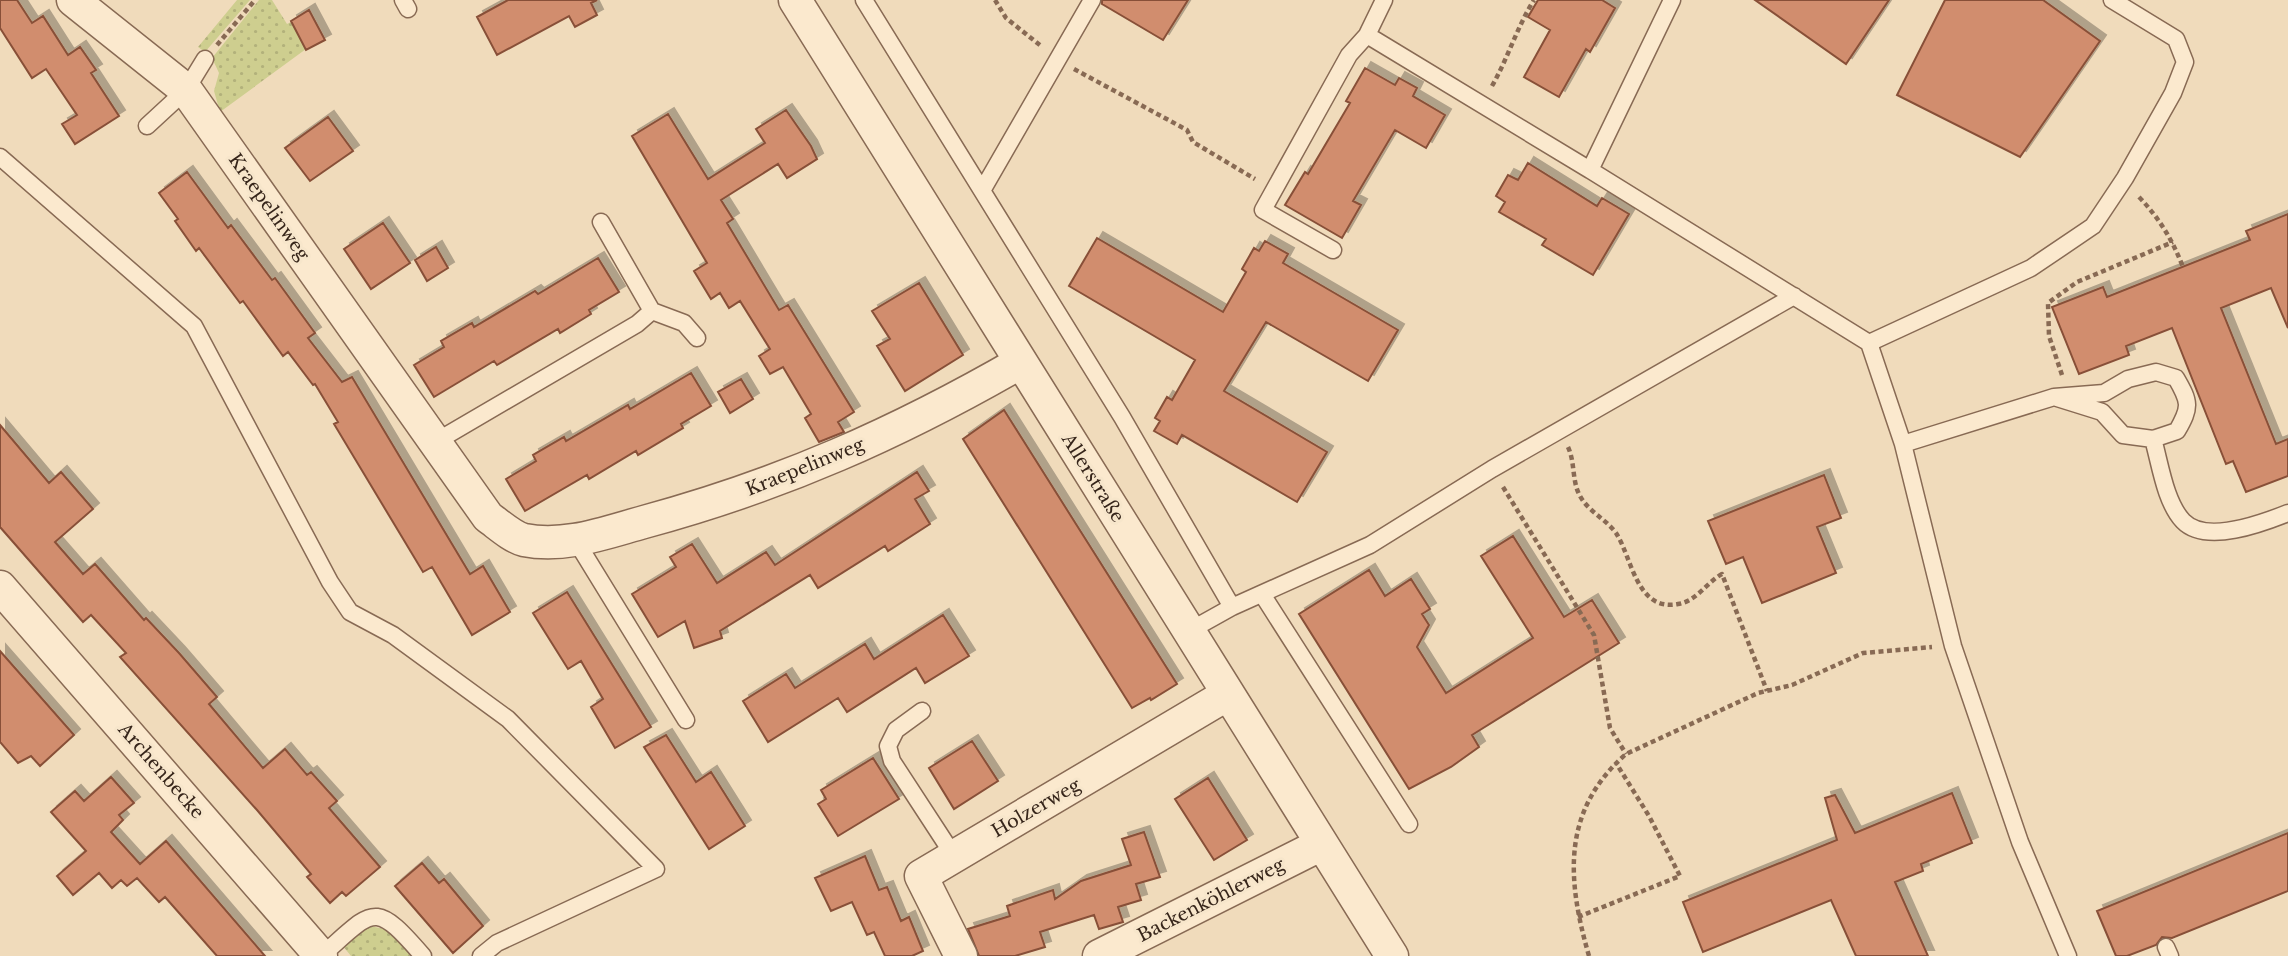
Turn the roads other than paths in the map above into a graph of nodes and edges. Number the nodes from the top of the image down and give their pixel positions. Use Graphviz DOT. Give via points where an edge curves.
graph roads {
  1 [pos="73,0"];
  2 [pos="796,0"];
  3 [pos="864,0"];
  4 [pos="1093,0"];
  5 [pos="1384,0"];
  6 [pos="1672,0"];
  7 [pos="2112,0"];
  8 [pos="1367,35"];
  9 [pos="207,56"];
  10 [pos="186,90"];
  11 [pos="147,126"];
  12 [pos="0,157"];
  13 [pos="1590,170"];
  14 [pos="983,189"];
  15 [pos="601,222"];
  16 [pos="1333,250"];
  17 [pos="1794,296"];
  18 [pos="652,311"];
  19 [pos="697,338"];
  20 [pos="1869,343"];
  21 [pos="1021,362"];
  22 [pos="2061,397"];
  23 [pos="2152,439"];
  24 [pos="437,441"];
  25 [pos="1903,444"];
  26 [pos="2288,513"];
  27 [pos="576,541"];
  28 [pos="0,587"];
  29 [pos="1262,594"];
  30 [pos="1232,607"];
  31 [pos="1189,631"];
  32 [pos="1228,694"];
  33 [pos="922,711"];
  34 [pos="686,720"];
  35 [pos="1409,824"];
  36 [pos="1322,844"];
  37 [pos="954,856"];
  38 [pos="321,956"];
  39 [pos="423,956"];
  40 [pos="481,956"];
  41 [pos="961,956"];
  42 [pos="1099,956"];
  43 [pos="1392,956"];
  44 [pos="2068,956"];
  1 -- 10 [label="street, Kraepelinweg"];
  2 -- 21 [label="street, Allerstraße"];
  3 -- 14 [label="lane"];
  4 -- 14 [label="lane"];
  5 -- 8 [label="lane"];
  6 -- 13 [label="lane"];
  7 -- 20 [label="lane" via="2176,39 2185,62 2173,93 2093,226 2032,268"];
  8 -- 13 [label="lane"];
  8 -- 16 [label="lane" via="1349,55 1263,210"];
  9 -- 10 [label="lane"];
  10 -- 11 [label="lane"];
  10 -- 24 [label="street, Kraepelinweg"];
  12 -- 40 [label="lane" via="194,326 330,582 350,611 393,635 508,719 656,869 498,943"];
  13 -- 17 [label="lane"];
  14 -- 30 [label="lane"];
  15 -- 18 [label="lane"];
  17 -- 20 [label="lane"];
  17 -- 29 [label="lane" via="1492,469 1370,545"];
  18 -- 19 [label="lane" via="684,323"];
  18 -- 24 [label="lane"];
  20 -- 25 [label="lane"];
  21 -- 27 [label="street, Kraepelinweg" via="939,409 817,466 713,503"];
  21 -- 31 [label="street, Allerstraße"];
  22 -- 23 [label="lane" via="2102,412 2123,435"];
  22 -- 23 [label="lane" via="2104,393 2128,379 2156,372 2176,378 2188,400 2186,415 2178,431"];
  22 -- 25 [label="lane"];
  23 -- 26 [label="lane" via="2183,522 2203,531 2231,531"];
  24 -- 27 [label="street, Kraepelinweg" via="488,517 520,540"];
  25 -- 44 [label="lane" via="1953,646 2020,842"];
  27 -- 34 [label="lane"];
  28 -- 38 [label="street, Archenbecke"];
  29 -- 30 [label="lane"];
  29 -- 35 [label="lane"];
  30 -- 31 [label="lane"];
  31 -- 32 [label="street, Allerstraße"];
  32 -- 36 [label="street, Allerstraße"];
  32 -- 37 [label="street, Holzerweg"];
  33 -- 37 [label="lane" via="896,730 888,746 892,761"];
  36 -- 42 [label="street, Backenköhlerweg"];
  36 -- 43 [label="street, Allerstraße"];
  37 -- 41 [label="street, Holzerweg" via="921,876"];
  38 -- 39 [label="lane" via="365,918 382,916"];
}
